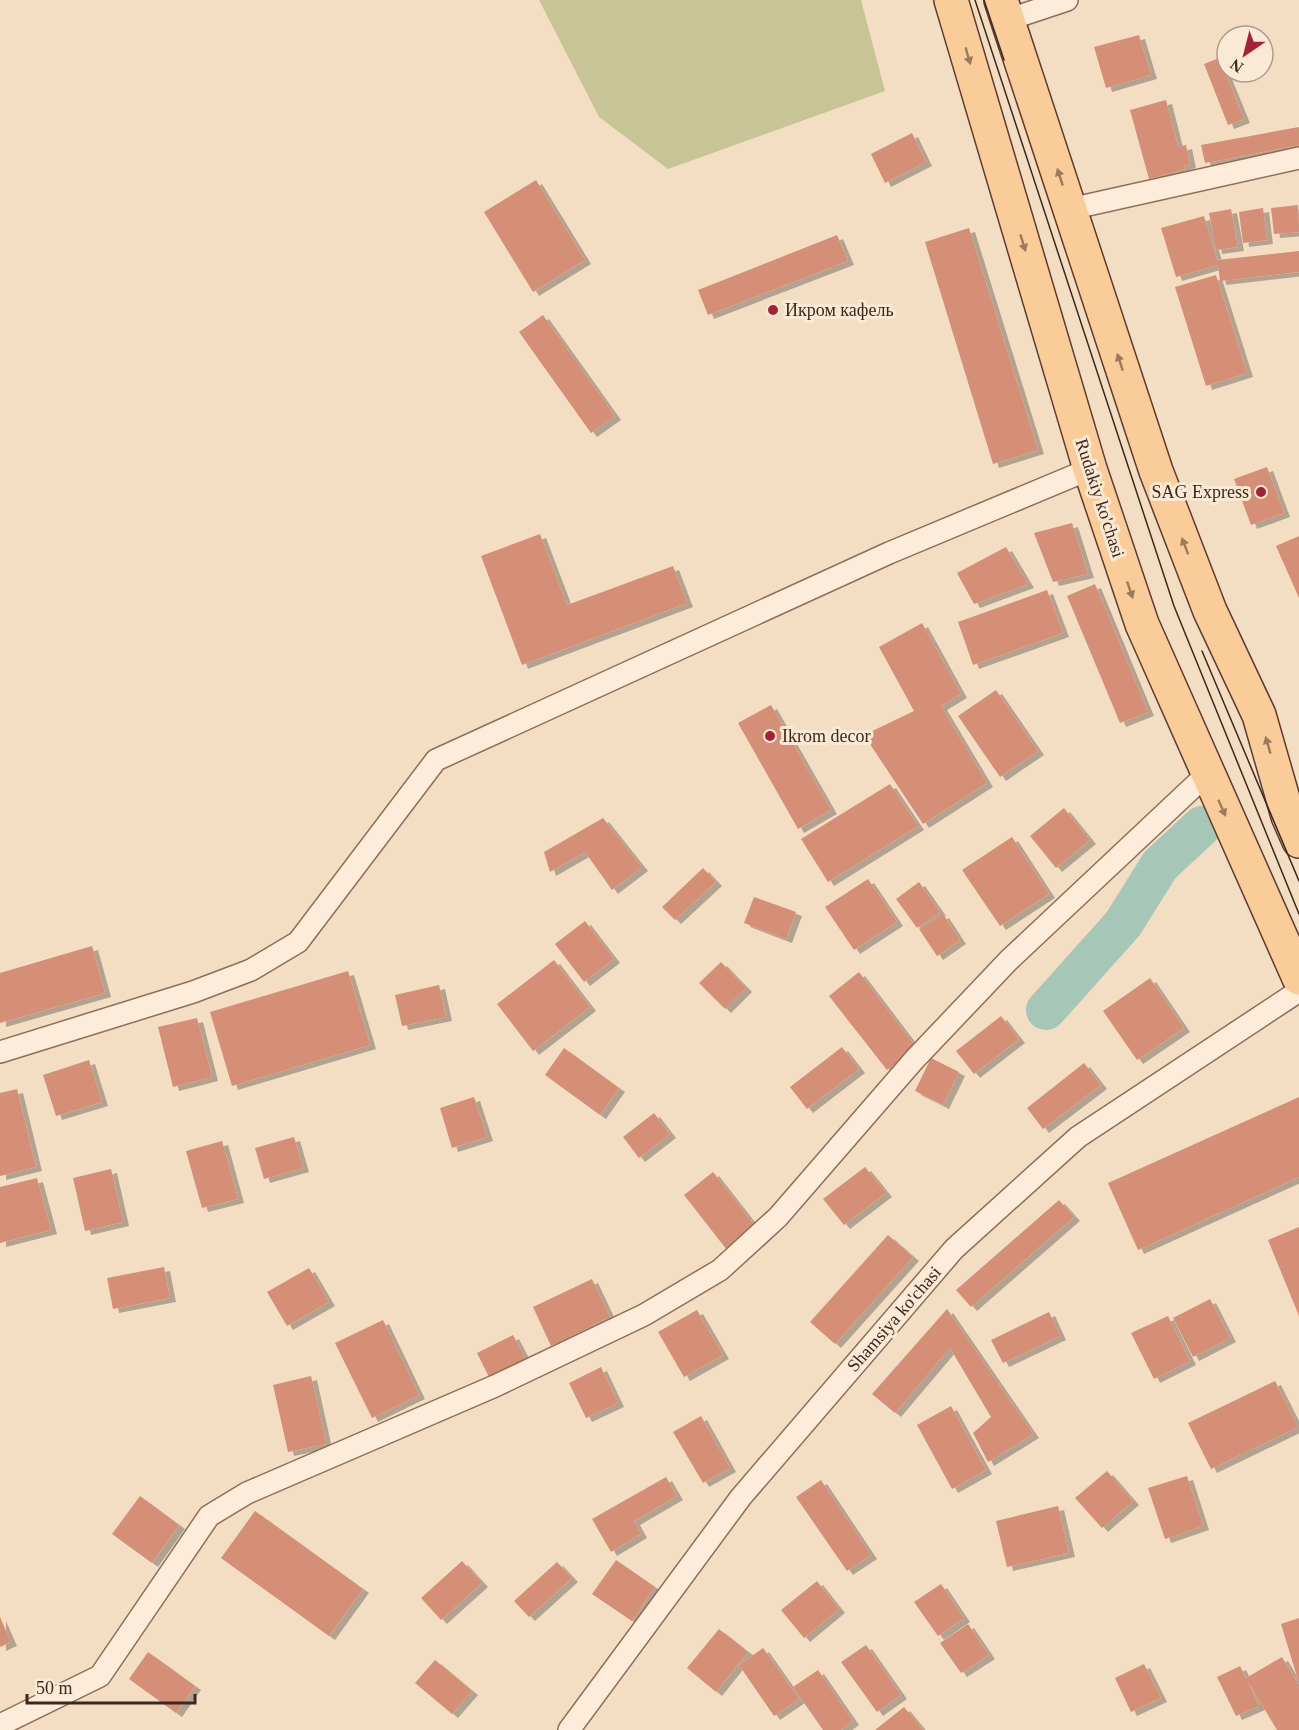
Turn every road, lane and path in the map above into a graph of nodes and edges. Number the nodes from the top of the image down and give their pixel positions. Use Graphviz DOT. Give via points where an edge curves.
graph roads {
  1 [pos="951,0"];
  2 [pos="1067,0"];
  3 [pos="1004,10"];
  4 [pos="1299,158"];
  5 [pos="1070,209"];
  6 [pos="1090,469"];
  7 [pos="1207,774"];
  8 [pos="1299,841"];
  9 [pos="1299,978"];
  10 [pos="1299,991"];
  11 [pos="0,1052"];
  12 [pos="0,1725"];
  13 [pos="569,1730"];
  1 -- 6 [label="main road, Rudakiy ko'chasi, one-way"];
  2 -- 3 [label="street"];
  5 -- 3 [label="main road, one-way"];
  4 -- 5 [label="street"];
  8 -- 5 [label="main road, one-way" via="1259,715 1210,611 1156,471"];
  6 -- 7 [label="main road, Rudakiy ko'chasi, one-way" via="1142,624"];
  6 -- 11 [label="street" via="889,553 436,760 298,942 251,970 193,992"];
  7 -- 9 [label="main road, Rudakiy ko'chasi, one-way"];
  7 -- 12 [label="street" via="1009,960 914,1060 778,1217 720,1270 644,1315 495,1386 247,1493 209,1516 100,1676"];
  10 -- 13 [label="street, Shamsiya ko'chasi" via="1078,1137 954,1250 741,1497"];
}
